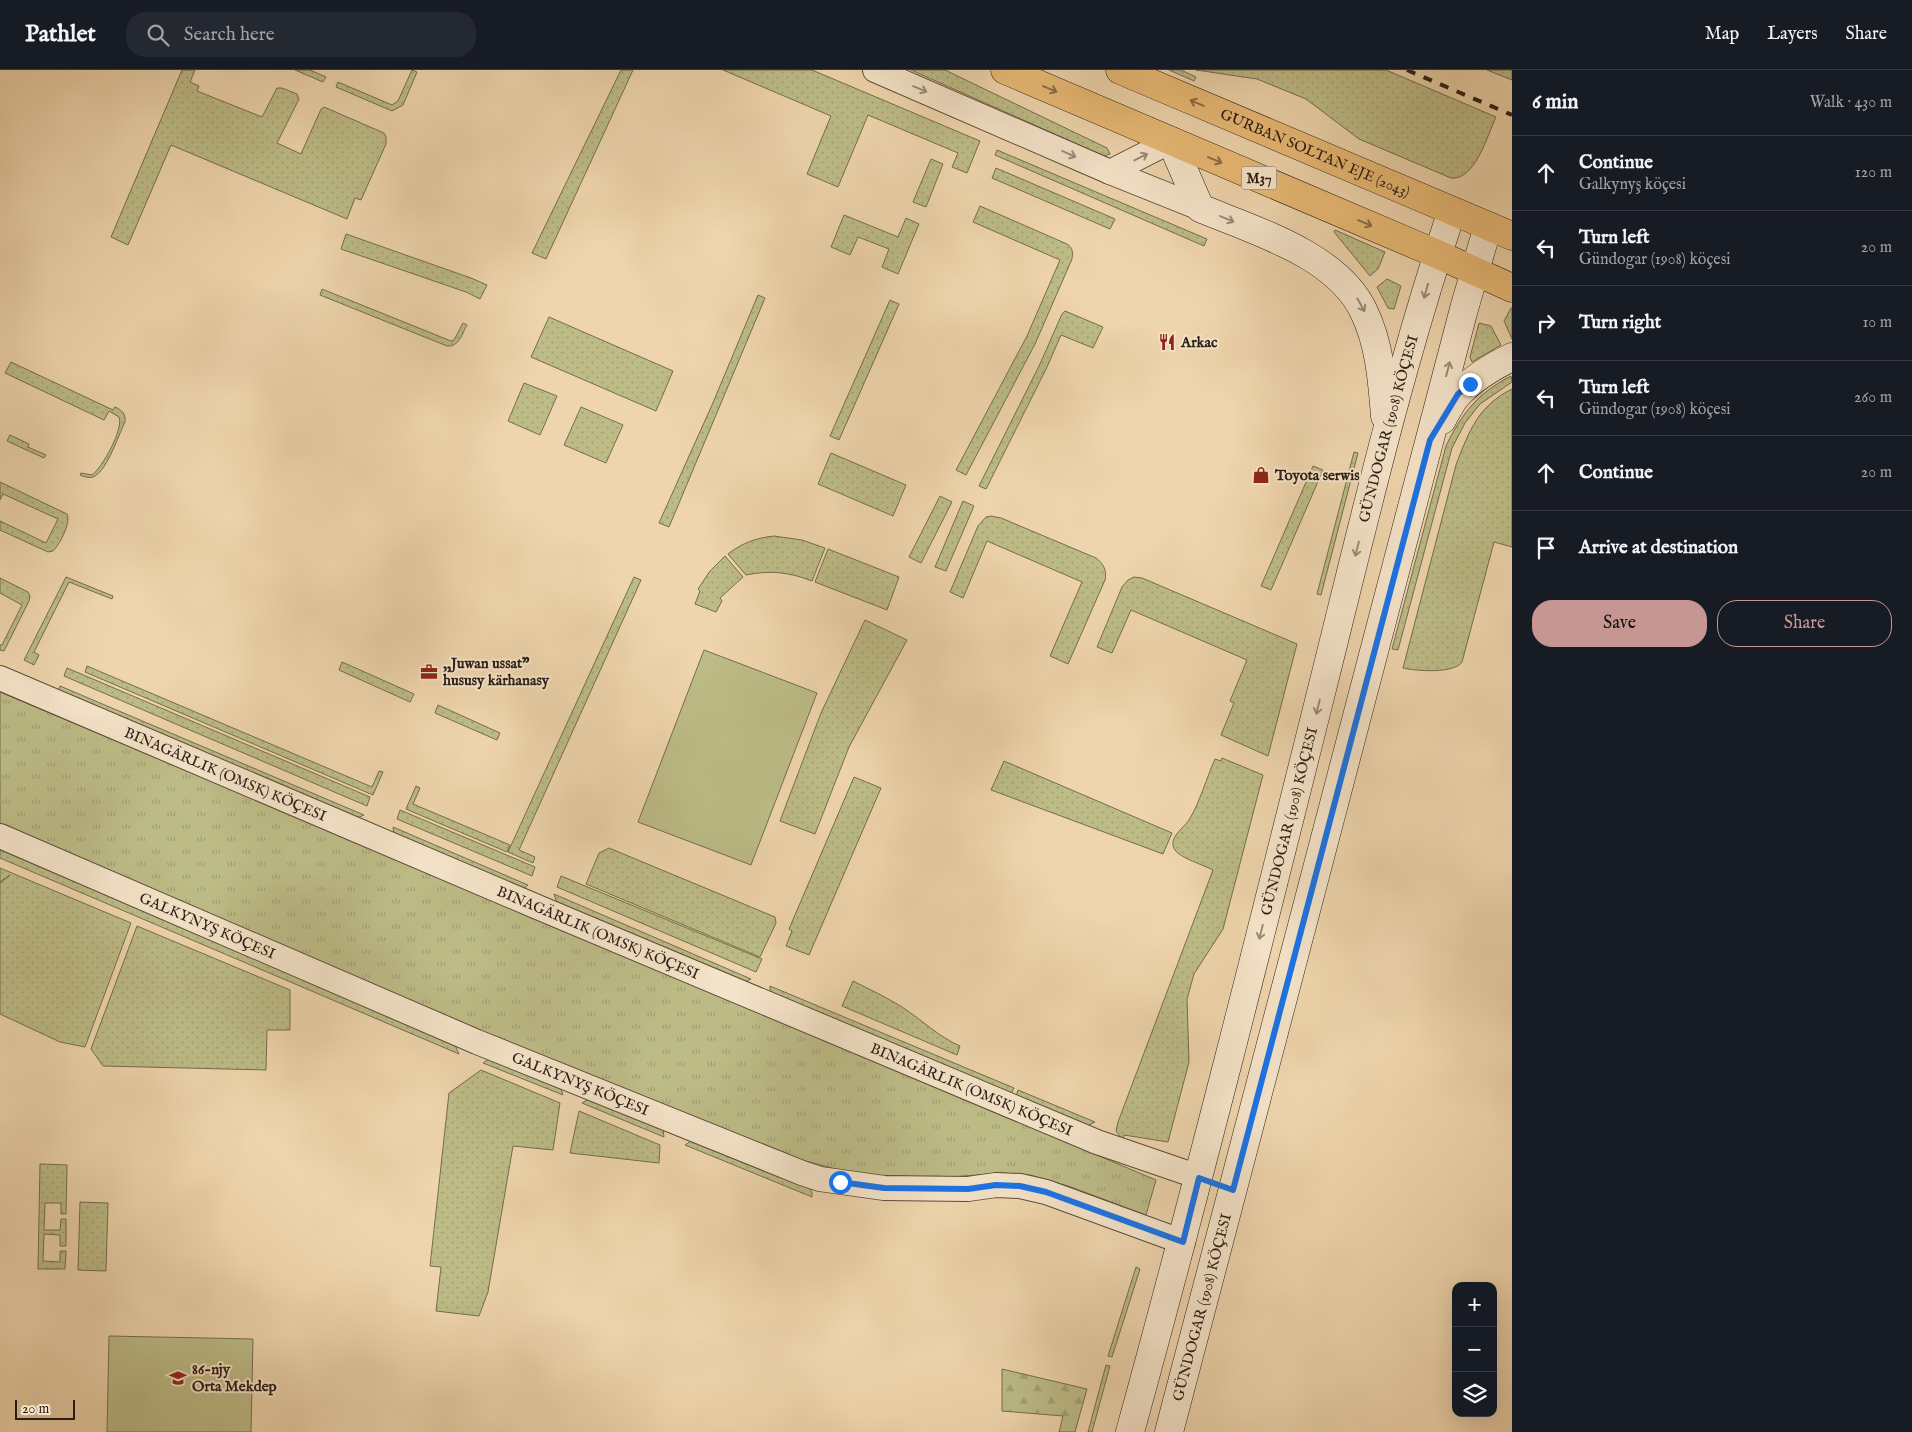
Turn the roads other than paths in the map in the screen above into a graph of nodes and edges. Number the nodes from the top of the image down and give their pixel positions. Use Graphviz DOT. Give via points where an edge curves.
graph roads {
  1 [pos="875,70"];
  2 [pos="1005,70"];
  3 [pos="1120,70"];
  4 [pos="1171,141"];
  5 [pos="1110,172"];
  6 [pos="1200,208"];
  7 [pos="1452,211"];
  8 [pos="1500,231"];
  9 [pos="1437,254"];
  10 [pos="1475,271"];
  11 [pos="1512,288"];
  12 [pos="1512,357"];
  13 [pos="1386,433"];
  14 [pos="1430,440"];
  15 [pos="0,678"];
  16 [pos="0,836"];
  17 [pos="1199,1178"];
  18 [pos="1233,1190"];
  19 [pos="1183,1242"];
  20 [pos="1130,1432"];
  21 [pos="1169,1432"];
  1 -- 5 [label="street, one-way"];
  2 -- 4 [label="highway, M37, one-way"];
  7 -- 3 [label="highway, GURBAN SOLTAN EJE (2043), one-way"];
  5 -- 4 [label="street, one-way"];
  4 -- 6 [label="main road"];
  4 -- 9 [label="highway, M37, one-way"];
  5 -- 6 [label="street"];
  6 -- 13 [label="main road, one-way" via="1294,248 1333,272 1355,296 1374,336"];
  7 -- 8 [label="highway, GURBAN SOLTAN EJE (2043)"];
  7 -- 9 [label="main road, GÜNDOGAR (1908) KÖÇESI"];
  8 -- 10 [label="main road, GÜNDOGAR (1908) KÖÇESI"];
  9 -- 10 [label="highway, M37"];
  9 -- 13 [label="main road, GÜNDOGAR (1908) KÖÇESI, one-way"];
  10 -- 11 [label="highway, M37"];
  14 -- 10 [label="main road, GÜNDOGAR (1908) KÖÇESI, one-way"];
  12 -- 14 [label="main road" via="1498,363 1458,394"];
  13 -- 17 [label="main road, GÜNDOGAR (1908) KÖÇESI, one-way"];
  14 -- 18 [label="main road, GÜNDOGAR (1908) KÖÇESI"];
  15 -- 17 [label="street, BINAGÄRLIK (OMSK) KÖÇESI" via="1097,1142"];
  16 -- 19 [label="street, GALKYNYŞ KÖÇESI" via="477,1042 802,1173 820,1179 884,1188 1020,1186 1046,1192"];
  17 -- 18 [label="main road"];
  17 -- 19 [label="main road, GÜNDOGAR (1908) KÖÇESI"];
  18 -- 21 [label="main road, GÜNDOGAR (1908) KÖÇESI"];
  19 -- 20 [label="main road, GÜNDOGAR (1908) KÖÇESI"];
}
